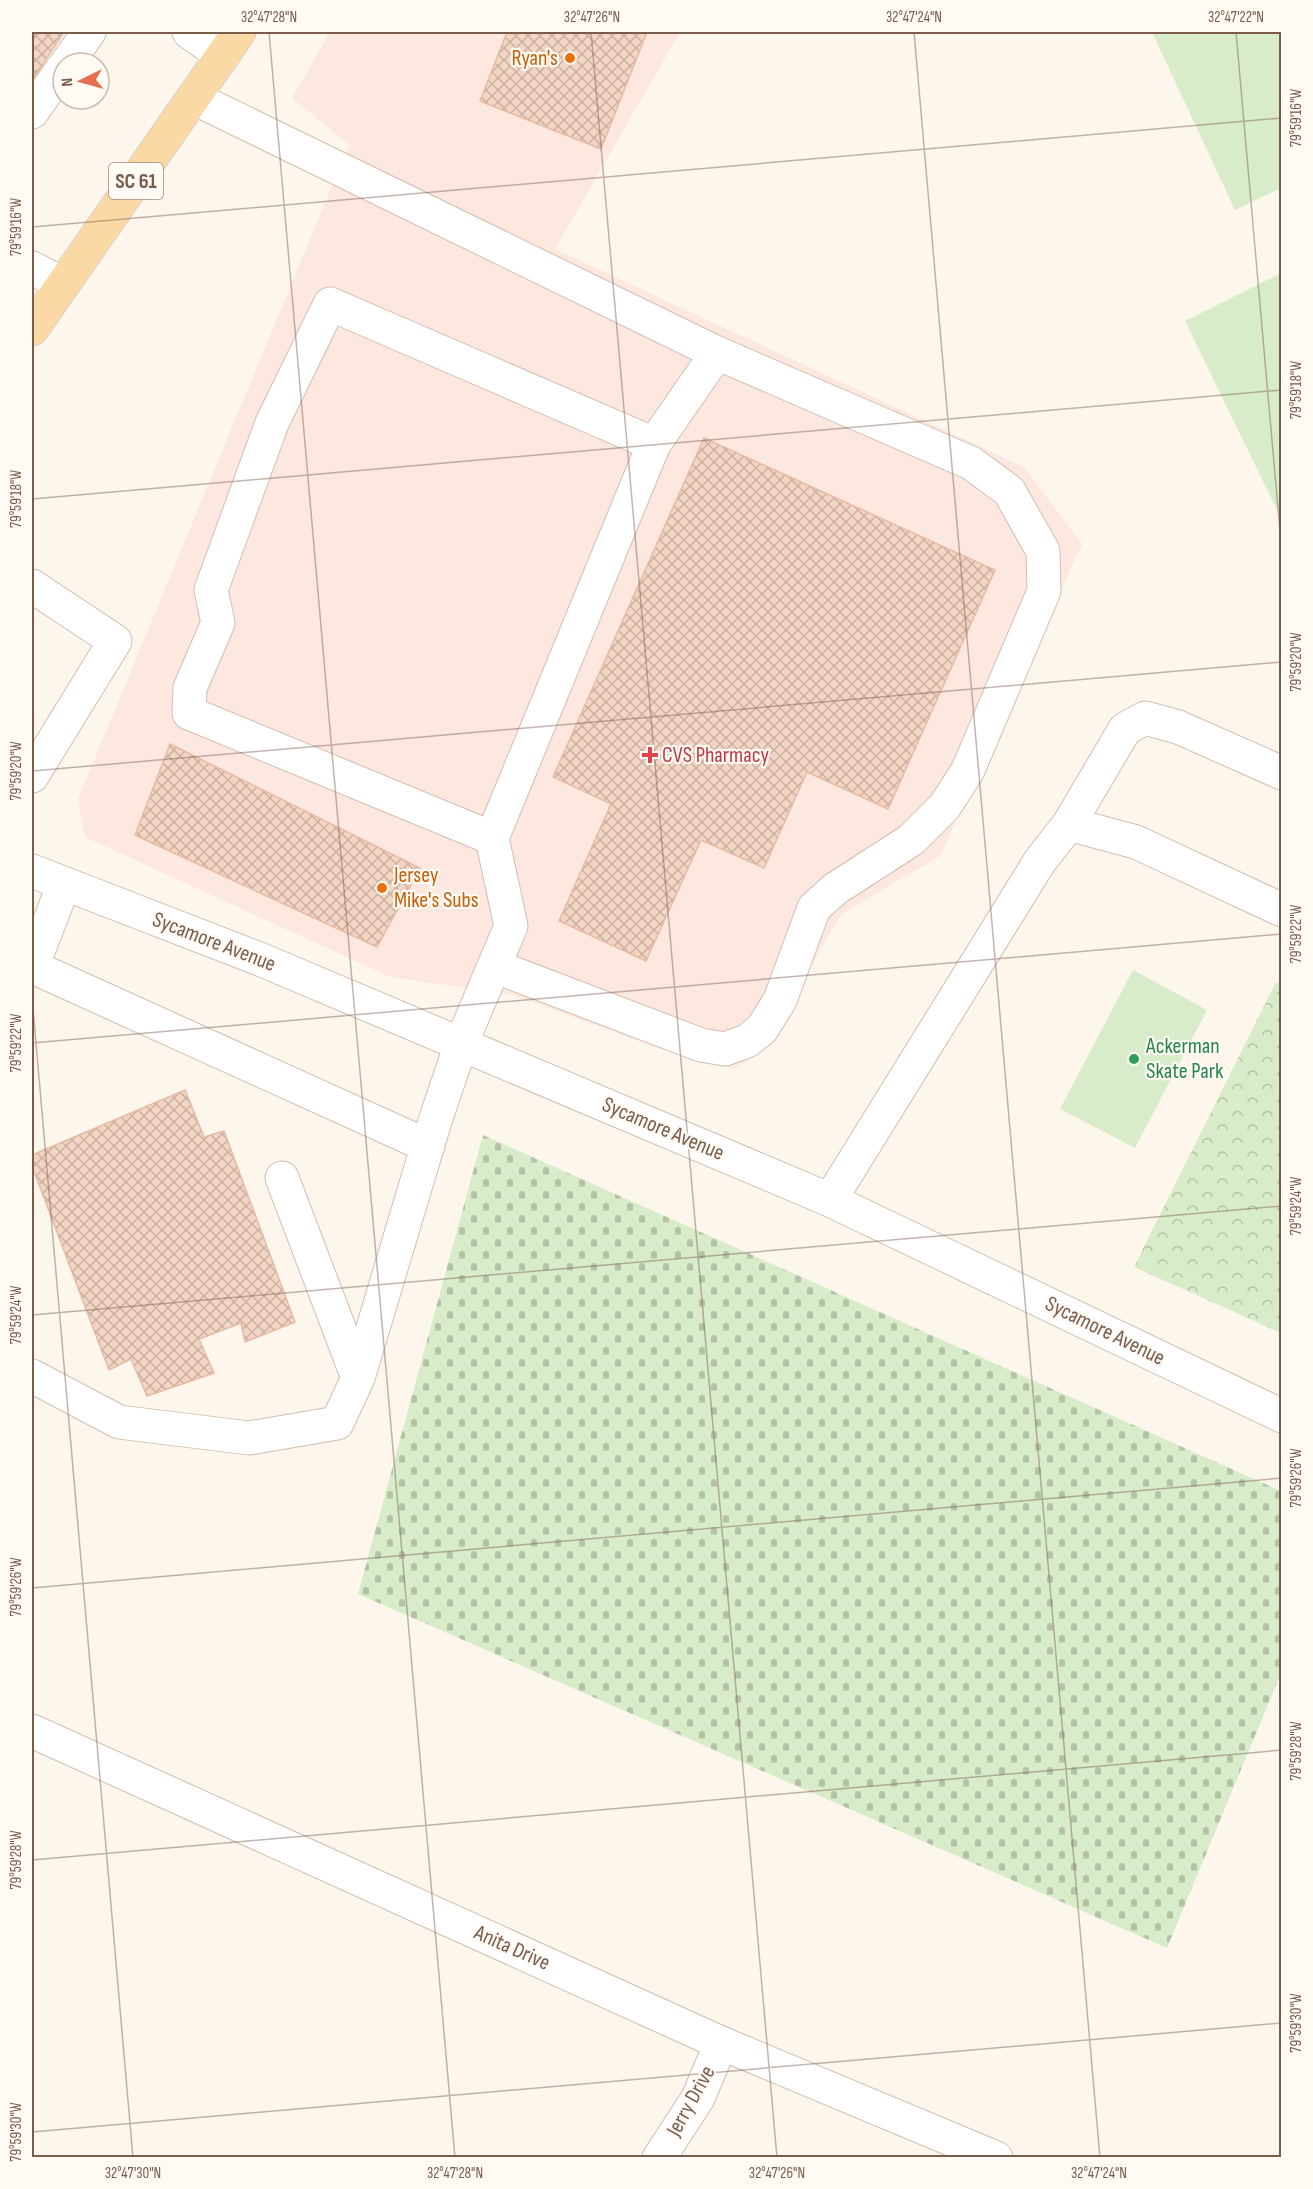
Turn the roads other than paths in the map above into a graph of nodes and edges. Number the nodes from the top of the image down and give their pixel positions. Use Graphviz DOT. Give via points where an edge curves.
graph roads {
  1 [pos="89,32"];
  2 [pos="189,32"];
  3 [pos="231,44"];
  4 [pos="76,51"];
  5 [pos="51,85"];
  6 [pos="194,98"];
  7 [pos="32,112"];
  8 [pos="32,268"];
  9 [pos="63,284"];
  10 [pos="32,329"];
  11 [pos="717,353"];
  12 [pos="654,444"];
  13 [pos="32,586"];
  14 [pos="1281,774"];
  15 [pos="32,776"];
  16 [pos="1069,824"];
  17 [pos="492,838"];
  18 [pos="32,871"];
  19 [pos="64,884"];
  20 [pos="1281,909"];
  21 [pos="494,966"];
  22 [pos="32,967"];
  23 [pos="461,1044"];
  24 [pos="428,1146"];
  25 [pos="282,1178"];
  26 [pos="830,1200"];
  27 [pos="32,1376"];
  28 [pos="357,1378"];
  29 [pos="1281,1416"];
  30 [pos="32,1731"];
  31 [pos="721,2043"];
  32 [pos="659,2157"];
  33 [pos="996,2157"];
  1 -- 4 [label="street"];
  2 -- 3 [label="street"];
  3 -- 6 [label="main road, SC 61"];
  5 -- 7 [label="street"];
  6 -- 9 [label="main road, SC 61"];
  6 -- 11 [label="street"];
  8 -- 9 [label="street"];
  9 -- 10 [label="main road, SC 61"];
  11 -- 12 [label="street"];
  11 -- 21 [label="street" via="971,463 1010,491 1043,551 1044,591 968,770 945,806 911,840 835,889 814,908 780,1000 762,1029 747,1041 725,1049 701,1045"];
  12 -- 17 [label="street"];
  12 -- 17 [label="street" via="330,304 272,423 211,591 218,623 190,688 189,713"];
  13 -- 15 [label="street" via="115,640"];
  14 -- 16 [label="street" via="1178,727 1145,718 1125,729"];
  16 -- 20 [label="street" via="1136,842"];
  16 -- 26 [label="street" via="1040,861"];
  17 -- 21 [label="street" via="511,926"];
  18 -- 19 [label="street, Sycamore Avenue"];
  19 -- 22 [label="street"];
  19 -- 23 [label="street, Sycamore Avenue" via="262,960"];
  21 -- 23 [label="street"];
  22 -- 24 [label="street"];
  23 -- 24 [label="street"];
  23 -- 26 [label="street, Sycamore Avenue"];
  24 -- 28 [label="street"];
  25 -- 28 [label="street"];
  26 -- 29 [label="street, Sycamore Avenue"];
  27 -- 28 [label="street" via="119,1422 249,1438 336,1423"];
  30 -- 31 [label="street, Anita Drive"];
  31 -- 32 [label="street, Jerry Drive" via="698,2098"];
  31 -- 33 [label="street, Anita Drive"];
}
